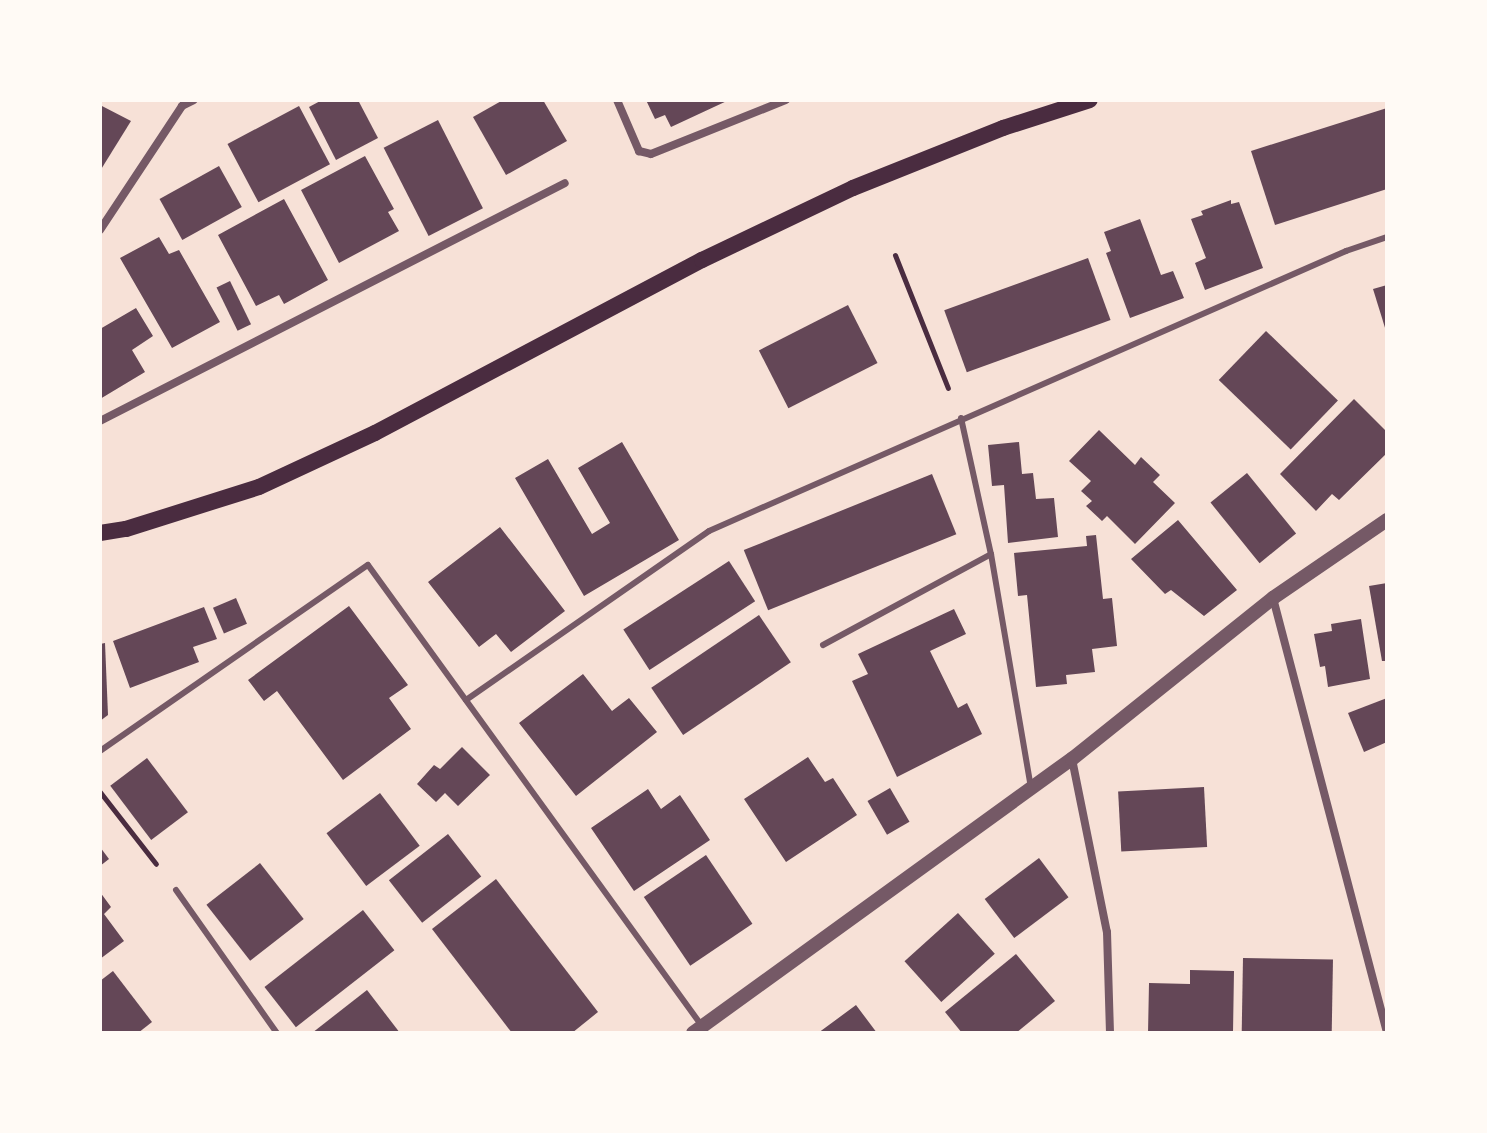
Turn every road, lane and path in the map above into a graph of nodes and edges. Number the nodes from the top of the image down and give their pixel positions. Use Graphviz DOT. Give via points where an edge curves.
graph roads {
  1 [pos="194,100"];
  2 [pos="617,100"];
  3 [pos="786,100"];
  4 [pos="1090,100"];
  5 [pos="565,183"];
  6 [pos="100,230"];
  7 [pos="1387,237"];
  8 [pos="895,255"];
  9 [pos="961,418"];
  10 [pos="100,421"];
  11 [pos="1387,520"];
  12 [pos="100,533"];
  13 [pos="991,554"];
  14 [pos="1273,598"];
  15 [pos="823,645"];
  16 [pos="466,700"];
  17 [pos="100,751"];
  18 [pos="1072,759"];
  19 [pos="1031,788"];
  20 [pos="100,792"];
  21 [pos="176,890"];
  22 [pos="698,1030"];
  23 [pos="277,1033"];
  24 [pos="1110,1033"];
  25 [pos="1387,1033"];
  1 -- 6 [label="street" via="182,106"];
  2 -- 3 [label="street" via="639,151 651,154"];
  4 -- 12 [label="main road" via="1003,128 853,188 259,487"];
  5 -- 10 [label="street"];
  7 -- 9 [label="lane"];
  8 -- 9 [label="path"];
  9 -- 13 [label="lane"];
  9 -- 16 [label="lane" via="709,531"];
  11 -- 14 [label="street"];
  13 -- 15 [label="lane"];
  13 -- 19 [label="lane"];
  14 -- 18 [label="street"];
  14 -- 25 [label="street"];
  16 -- 17 [label="lane" via="368,565"];
  16 -- 22 [label="lane"];
  18 -- 19 [label="street"];
  18 -- 24 [label="street" via="1107,932"];
  19 -- 22 [label="street"];
  20 -- 21 [label="path"];
  21 -- 23 [label="lane"];
}
